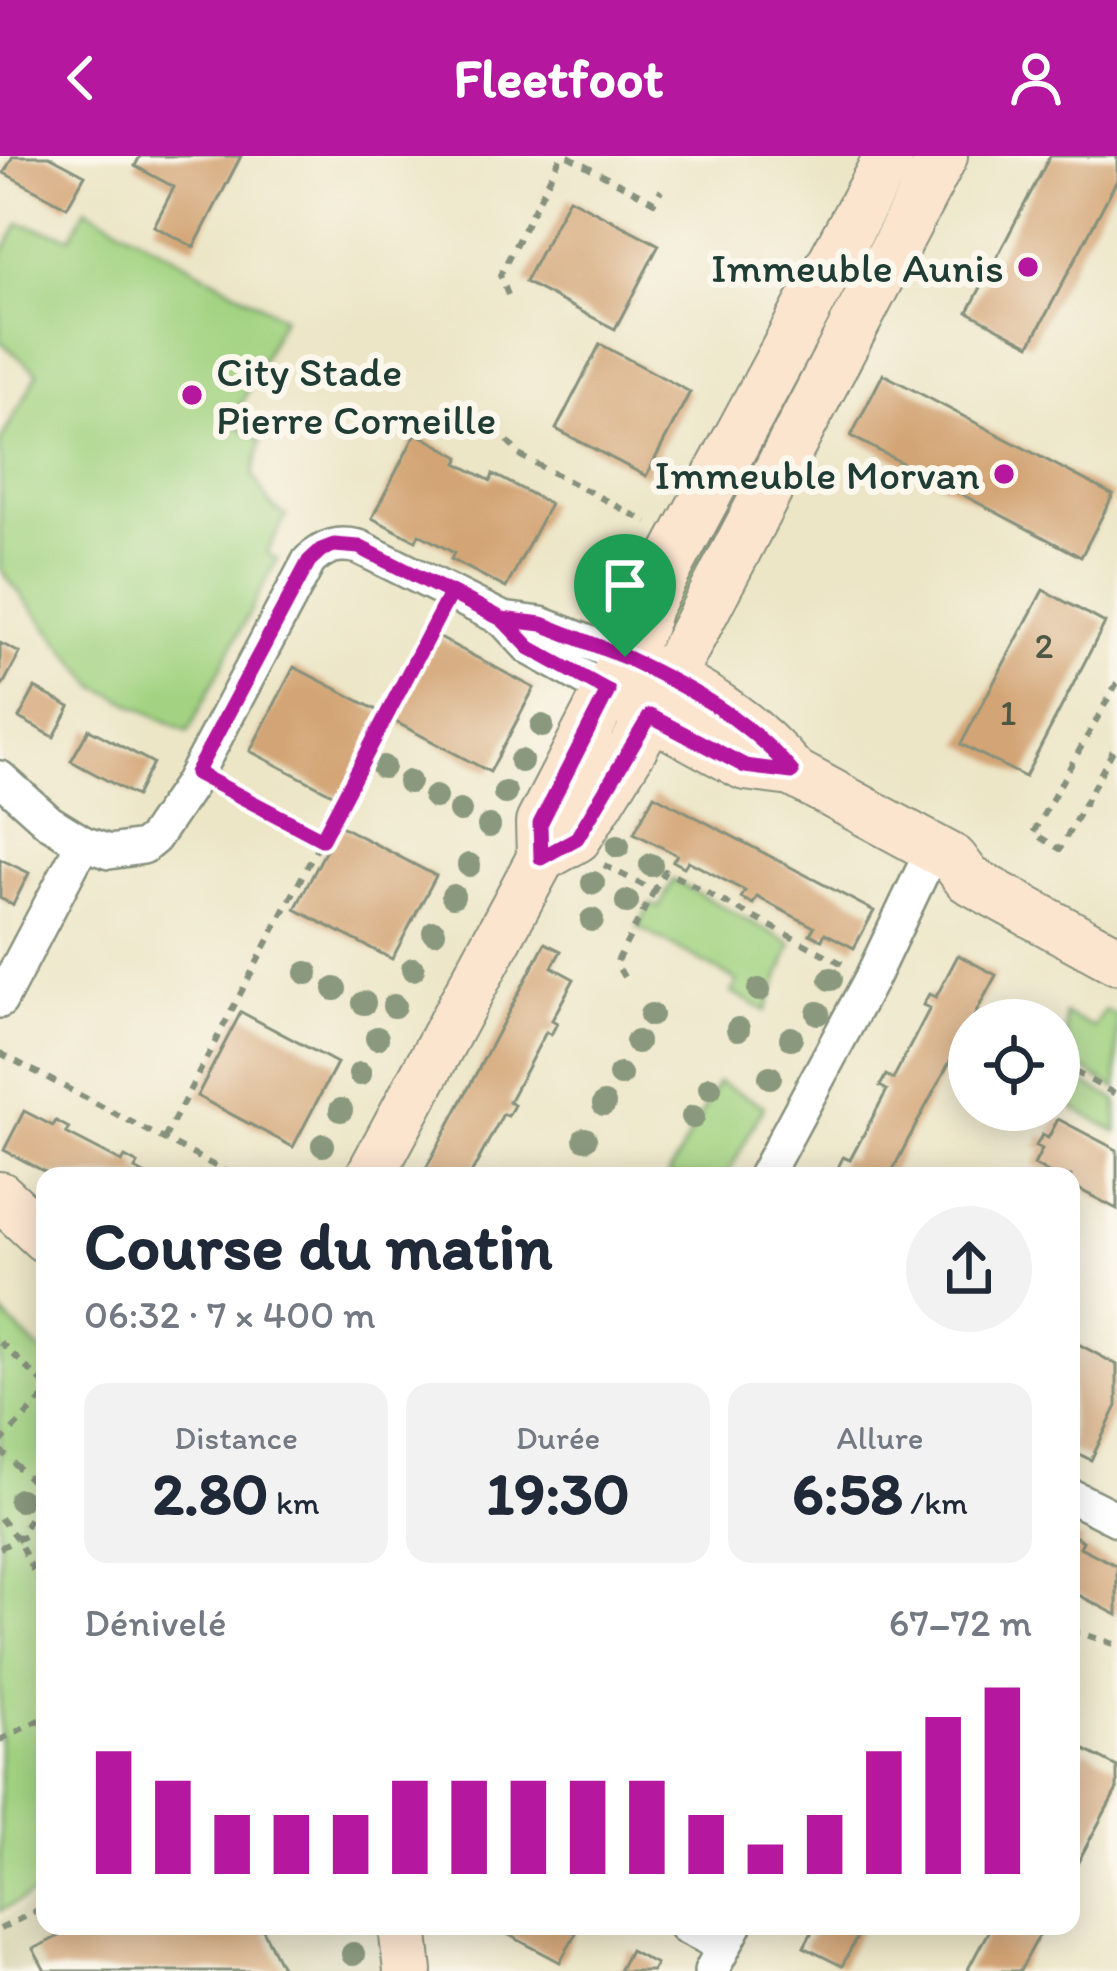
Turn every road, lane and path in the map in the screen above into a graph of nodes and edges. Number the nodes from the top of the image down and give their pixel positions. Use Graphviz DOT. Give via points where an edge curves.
graph roads {
  1 [pos="565,156"];
  2 [pos="889,156"];
  3 [pos="943,156"];
  4 [pos="661,190"];
  5 [pos="508,295"];
  6 [pos="508,441"];
  7 [pos="666,531"];
  8 [pos="451,592"];
  9 [pos="617,674"];
  10 [pos="1117,683"];
  11 [pos="660,697"];
  12 [pos="1117,743"];
  13 [pos="196,773"];
  14 [pos="0,778"];
  15 [pos="322,839"];
  16 [pos="83,843"];
  17 [pos="943,854"];
  18 [pos="541,858"];
  19 [pos="602,864"];
  20 [pos="655,891"];
  21 [pos="1117,927"];
  22 [pos="1117,960"];
  23 [pos="623,977"];
  24 [pos="871,979"];
  25 [pos="0,1001"];
  26 [pos="0,1053"];
  27 [pos="1080,1075"];
  28 [pos="1117,1095"];
  29 [pos="164,1139"];
  30 [pos="217,1167"];
  31 [pos="375,1167"];
  32 [pos="770,1167"];
  33 [pos="0,1196"];
  34 [pos="36,1230"];
  35 [pos="0,1342"];
  36 [pos="36,1376"];
  37 [pos="36,1406"];
  38 [pos="0,1446"];
  39 [pos="36,1485"];
  40 [pos="1080,1500"];
  41 [pos="36,1505"];
  42 [pos="0,1518"];
  43 [pos="1117,1519"];
  44 [pos="36,1531"];
  45 [pos="18,1540"];
  46 [pos="0,1548"];
  47 [pos="36,1576"];
  48 [pos="1080,1633"];
  49 [pos="1117,1645"];
  50 [pos="36,1722"];
  51 [pos="0,1740"];
  52 [pos="36,1910"];
  53 [pos="0,1928"];
  54 [pos="404,1935"];
  55 [pos="408,1971"];
  1 -- 4 [label="path" via="654,202"];
  1 -- 5 [label="path" via="500,275"];
  2 -- 9 [label="street"];
  3 -- 11 [label="street"];
  6 -- 7 [label="path"];
  8 -- 9 [label="street" via="502,619 542,624"];
  8 -- 13 [label="street" via="359,547 321,550"];
  8 -- 15 [label="path"];
  9 -- 11 [label="street"];
  9 -- 18 [label="street" via="540,824"];
  10 -- 12 [label="path" via="1033,833 1060,849"];
  11 -- 17 [label="street" via="745,766 792,772"];
  11 -- 18 [label="street" via="577,838"];
  13 -- 15 [label="path"];
  13 -- 16 [label="street" via="143,847 109,852"];
  14 -- 16 [label="street"];
  15 -- 29 [label="path"];
  16 -- 25 [label="street"];
  17 -- 21 [label="street" via="980,854"];
  17 -- 22 [label="street" via="968,879"];
  17 -- 24 [label="street"];
  18 -- 31 [label="street"];
  19 -- 20 [label="path"];
  20 -- 23 [label="path" via="616,963"];
  20 -- 24 [label="path" via="665,871"];
  24 -- 32 [label="street"];
  26 -- 29 [label="path"];
  27 -- 28 [label="path"];
  29 -- 30 [label="path"];
  33 -- 34 [label="street"];
  35 -- 36 [label="path"];
  37 -- 38 [label="path"];
  38 -- 39 [label="path"];
  40 -- 43 [label="street"];
  41 -- 45 [label="path"];
  42 -- 45 [label="path"];
  44 -- 45 [label="path"];
  45 -- 46 [label="path"];
  45 -- 47 [label="path"];
  48 -- 49 [label="path"];
  50 -- 51 [label="path"];
  52 -- 53 [label="path"];
  54 -- 55 [label="street"];
}
